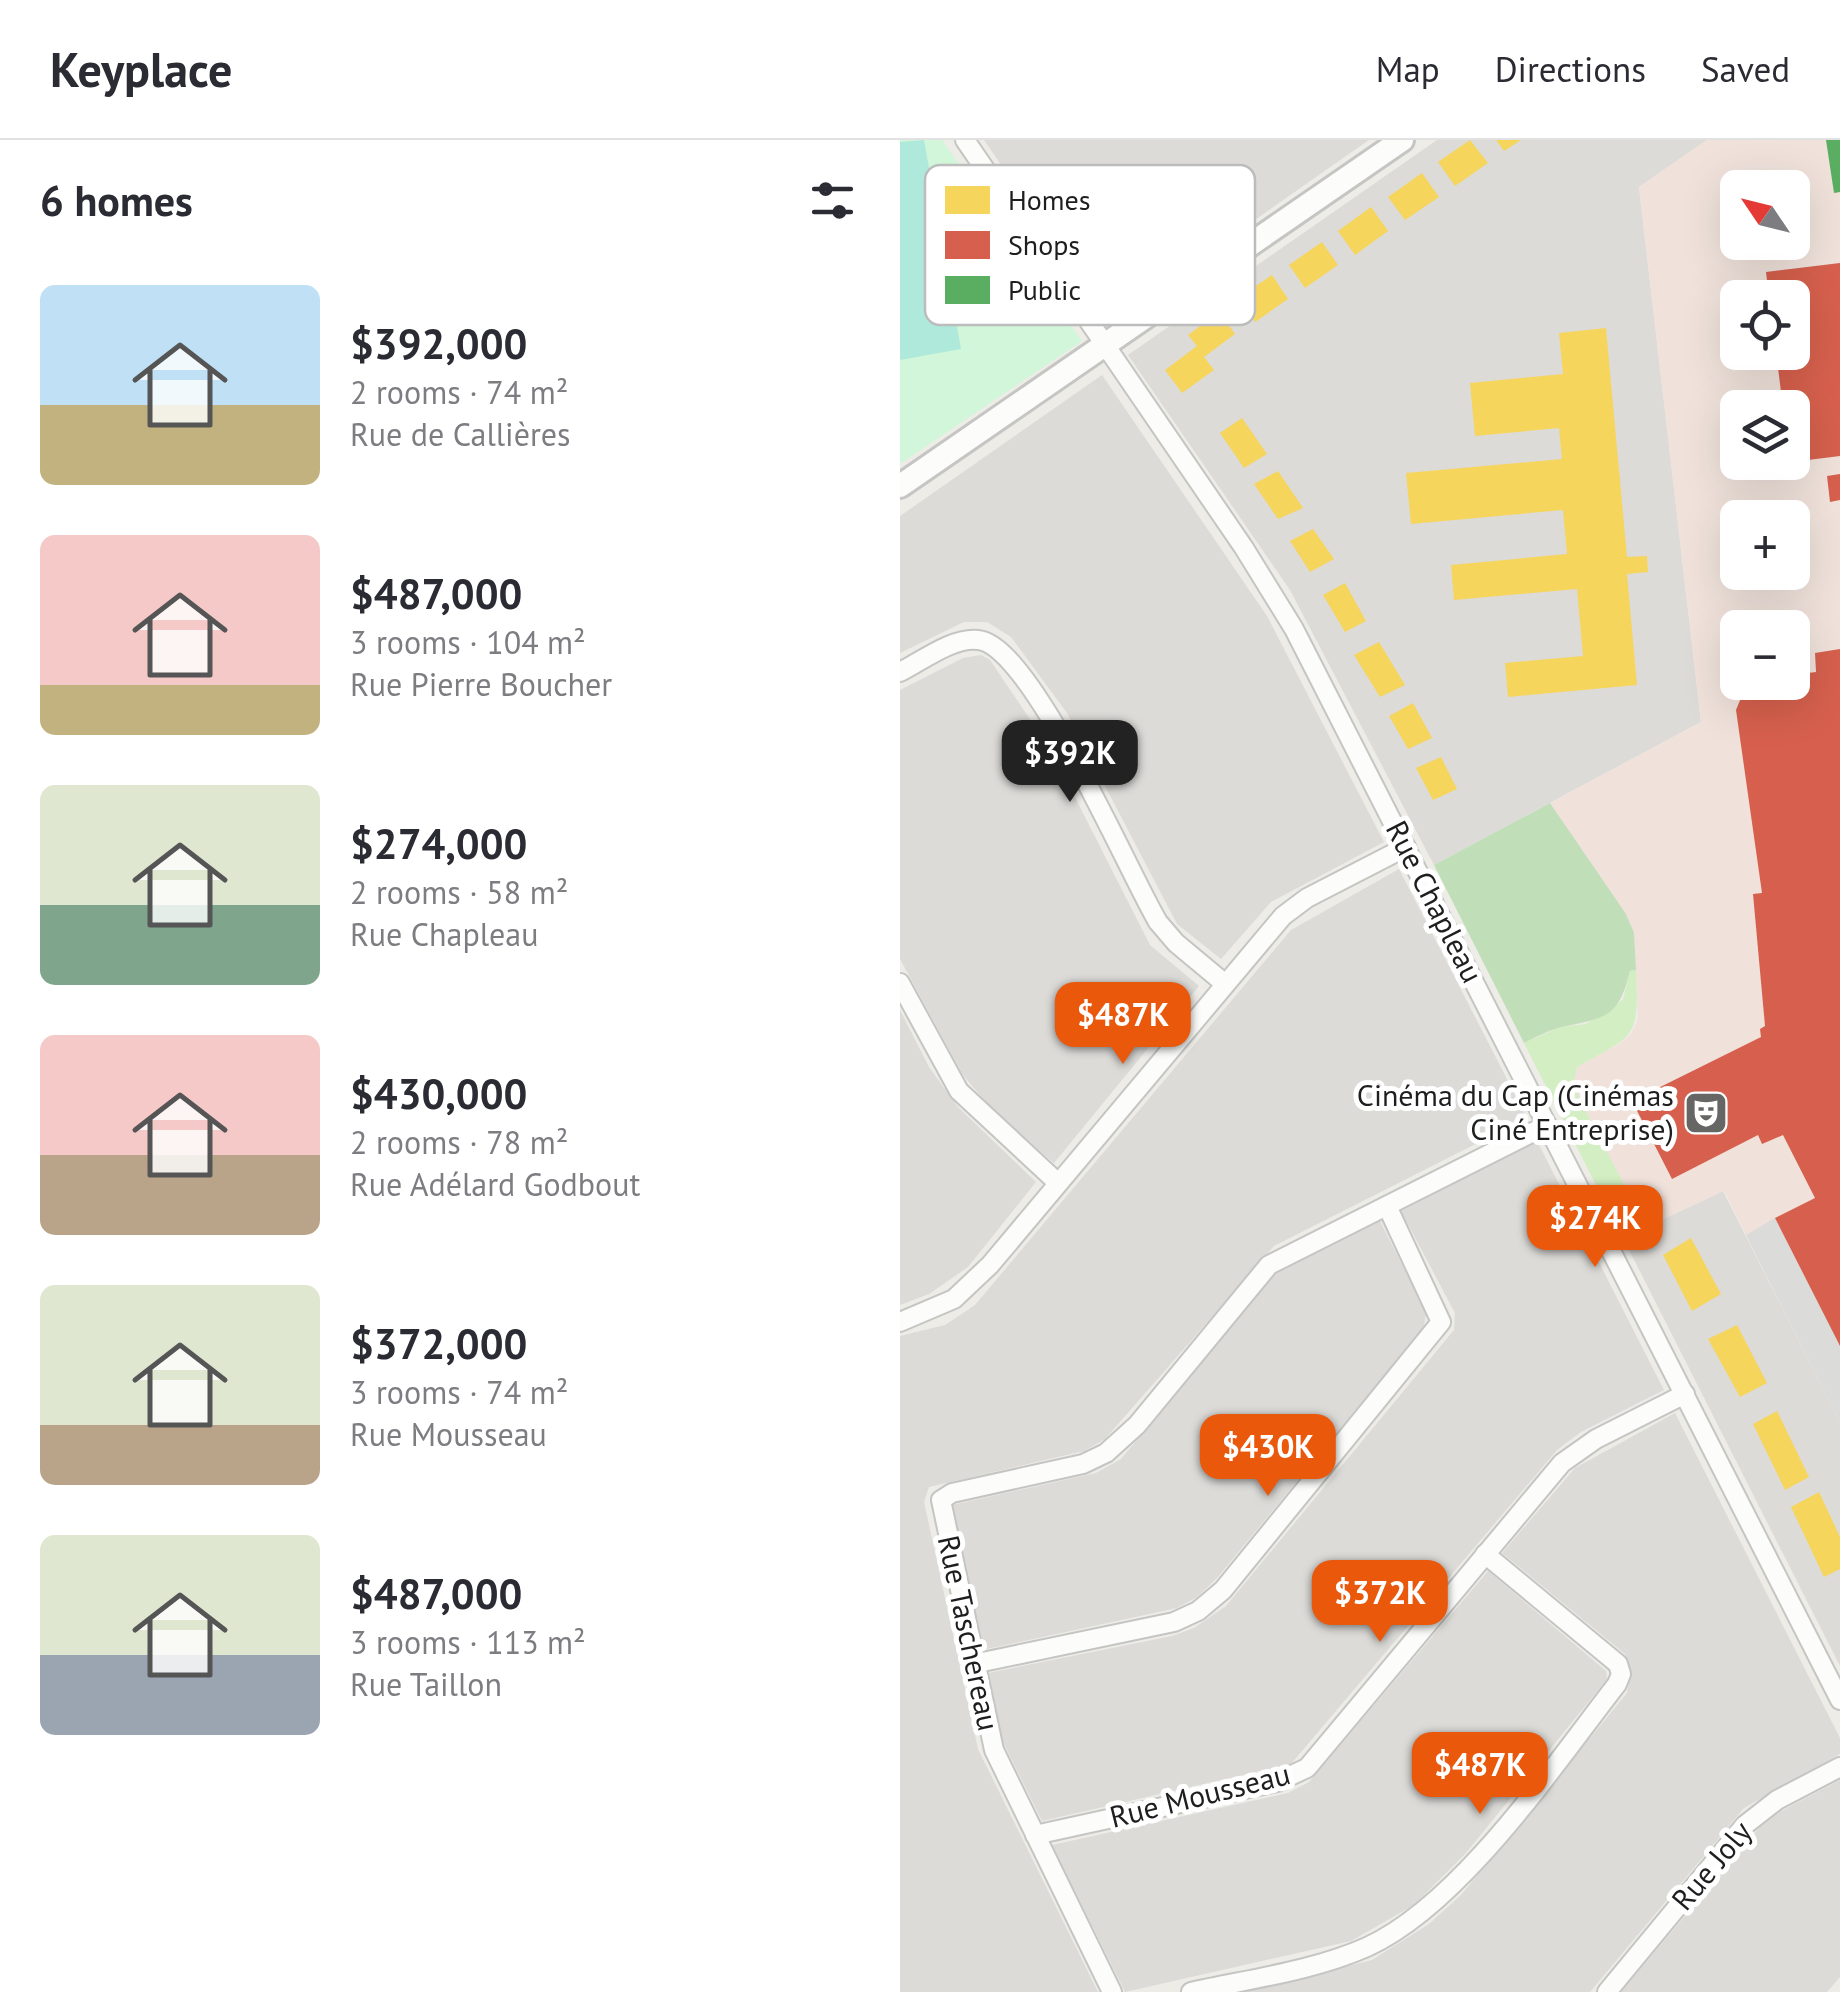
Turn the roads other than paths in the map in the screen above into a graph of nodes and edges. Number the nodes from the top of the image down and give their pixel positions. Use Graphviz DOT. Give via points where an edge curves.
graph roads {
  1 [pos="965,140"];
  2 [pos="1402,140"];
  3 [pos="982,165"];
  4 [pos="1255,241"];
  5 [pos="1091,325"];
  6 [pos="1134,325"];
  7 [pos="1105,345"];
  8 [pos="900,486"];
  9 [pos="900,672"];
  10 [pos="1406,847"];
  11 [pos="900,982"];
  12 [pos="1224,982"];
  13 [pos="1547,1124"];
  14 [pos="1058,1183"];
  15 [pos="1388,1206"];
  16 [pos="900,1322"];
  17 [pos="1685,1394"];
  18 [pos="1486,1554"];
  19 [pos="974,1664"];
  20 [pos="1840,1700"];
  21 [pos="1840,1767"];
  22 [pos="1036,1835"];
  23 [pos="1112,1992"];
  24 [pos="1191,1992"];
  25 [pos="1607,1992"];
  1 -- 3 [label="street, Rue Chapleau"];
  2 -- 4 [label="street"];
  5 -- 7 [label="street, Rue Chapleau"];
  6 -- 7 [label="street"];
  7 -- 8 [label="street"];
  7 -- 10 [label="street, Rue Chapleau" via="1279,604"];
  9 -- 12 [label="street" via="967,640 1003,651 1062,737 1158,922"];
  10 -- 12 [label="street" via="1293,907"];
  10 -- 13 [label="street, Rue Chapleau"];
  11 -- 14 [label="street" via="960,1091"];
  12 -- 14 [label="street"];
  13 -- 15 [label="street, Rue Taschereau"];
  13 -- 17 [label="street, Rue Chapleau"];
  14 -- 16 [label="street" via="967,1288 939,1308"];
  15 -- 19 [label="street, Rue Taschereau" via="1270,1265 1106,1453 944,1496 941,1508"];
  15 -- 19 [label="street" via="1441,1322 1224,1590 1174,1622"];
  17 -- 18 [label="street, Rue Mousseau" via="1572,1455"];
  17 -- 20 [label="street, Rue Chapleau"];
  18 -- 22 [label="street, Rue Mousseau" via="1323,1752 1296,1775"];
  18 -- 24 [label="street" via="1618,1664 1620,1680 1470,1866 1413,1921 1339,1958"];
  19 -- 22 [label="street, Rue Taschereau" via="994,1750"];
  21 -- 25 [label="street, Rue Joly" via="1745,1825"];
  22 -- 23 [label="street, Rue Taschereau"];
}
